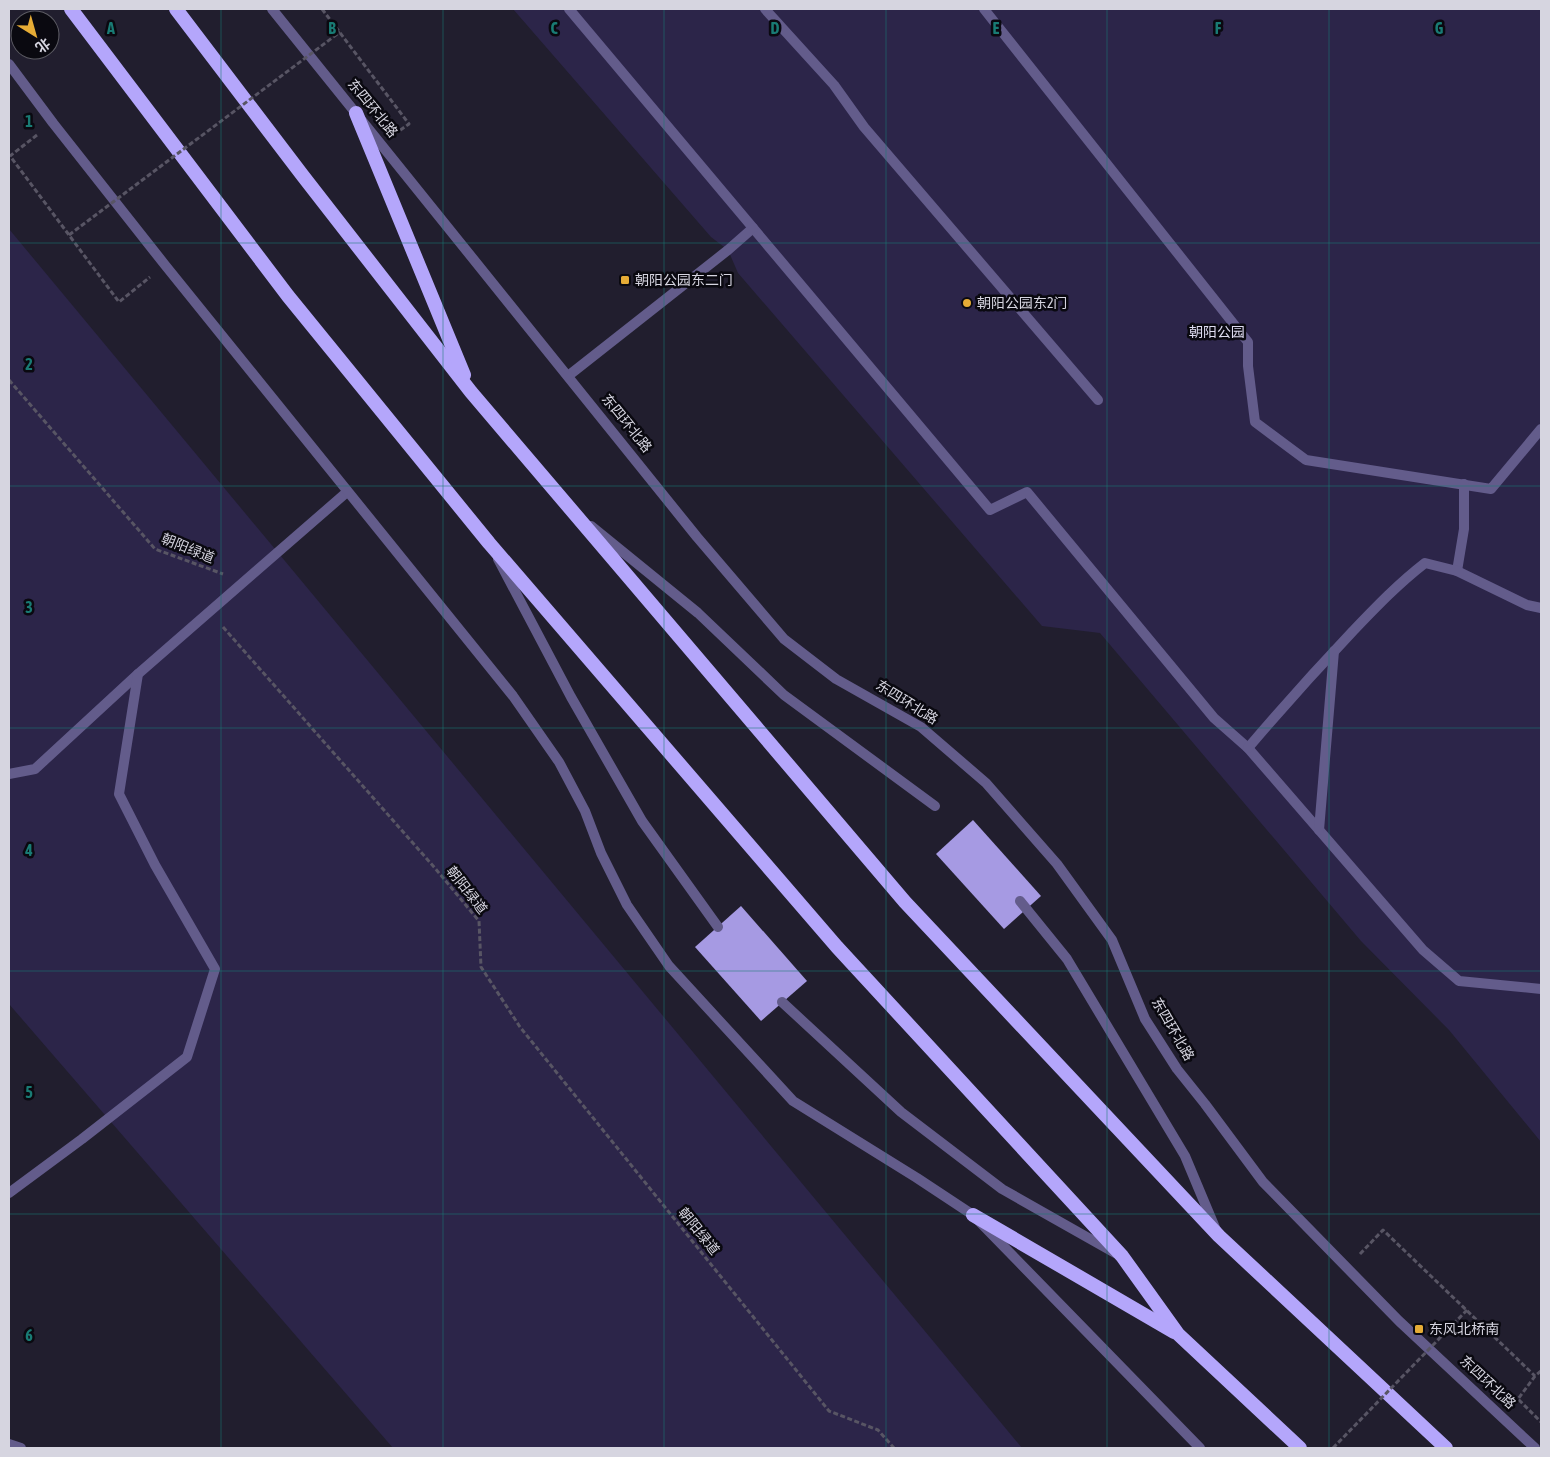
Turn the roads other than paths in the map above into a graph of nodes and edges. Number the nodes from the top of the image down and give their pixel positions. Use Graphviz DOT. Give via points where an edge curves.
graph roads {
  1 [pos="71,9"];
  2 [pos="176,9"];
  3 [pos="272,9"];
  4 [pos="569,9"];
  5 [pos="765,9"];
  6 [pos="984,9"];
  7 [pos="9,64"];
  8 [pos="356,114"];
  9 [pos="753,228"];
  10 [pos="568,376"];
  11 [pos="471,392"];
  12 [pos="1098,400"];
  13 [pos="1541,429"];
  14 [pos="1464,484"];
  15 [pos="347,492"];
  16 [pos="576,514"];
  17 [pos="489,543"];
  18 [pos="1457,571"];
  19 [pos="1541,608"];
  20 [pos="1334,651"];
  21 [pos="138,674"];
  22 [pos="1248,748"];
  23 [pos="9,774"];
  24 [pos="935,806"];
  25 [pos="1319,830"];
  26 [pos="1020,902"];
  27 [pos="718,927"];
  28 [pos="1541,989"];
  29 [pos="782,1002"];
  30 [pos="9,1193"];
  31 [pos="973,1215"];
  32 [pos="1219,1236"];
  33 [pos="1122,1256"];
  34 [pos="1178,1334"];
  35 [pos="9,1444"];
  36 [pos="22,1448"];
  37 [pos="1200,1448"];
  38 [pos="1300,1448"];
  39 [pos="1446,1448"];
  40 [pos="1535,1448"];
  1 -- 17 [label="highway" via="288,296"];
  2 -- 11 [label="highway"];
  3 -- 8 [label="street, 东四环北路"];
  4 -- 9 [label="street"];
  5 -- 12 [label="street" via="834,85 864,128"];
  6 -- 14 [label="street" via="1248,342 1255,422 1306,460"];
  7 -- 15 [label="street"];
  8 -- 10 [label="street, 东四环北路"];
  8 -- 11 [label="highway"];
  9 -- 10 [label="street"];
  9 -- 22 [label="street" via="990,510 1027,492 1214,718"];
  10 -- 40 [label="street, 东四环北路" via="784,639 836,679 921,727 986,783 1057,864 1112,940 1145,1019 1177,1070 1263,1182 1399,1321"];
  11 -- 16 [label="highway"];
  13 -- 14 [label="street" via="1491,488"];
  14 -- 18 [label="street" via="1464,529"];
  15 -- 21 [label="street"];
  15 -- 31 [label="street" via="513,696 559,762 627,905 669,966 793,1102"];
  16 -- 24 [label="street" via="698,613 784,695"];
  16 -- 32 [label="highway" via="905,902"];
  17 -- 27 [label="street" via="642,821"];
  17 -- 33 [label="highway" via="837,947"];
  18 -- 19 [label="street" via="1527,605"];
  18 -- 20 [label="street" via="1426,563 1402,580"];
  20 -- 22 [label="street"];
  20 -- 25 [label="street"];
  21 -- 23 [label="street" via="35,769"];
  21 -- 30 [label="street" via="119,794 155,865 215,969 187,1057"];
  22 -- 25 [label="street"];
  25 -- 28 [label="street" via="1423,950 1459,981"];
  26 -- 32 [label="street" via="1067,959 1180,1147"];
  29 -- 33 [label="street" via="901,1112 994,1184"];
  31 -- 34 [label="highway"];
  31 -- 37 [label="street"];
  32 -- 39 [label="highway"];
  33 -- 34 [label="highway"];
  34 -- 38 [label="highway"];
  35 -- 36 [label="street"];
}
